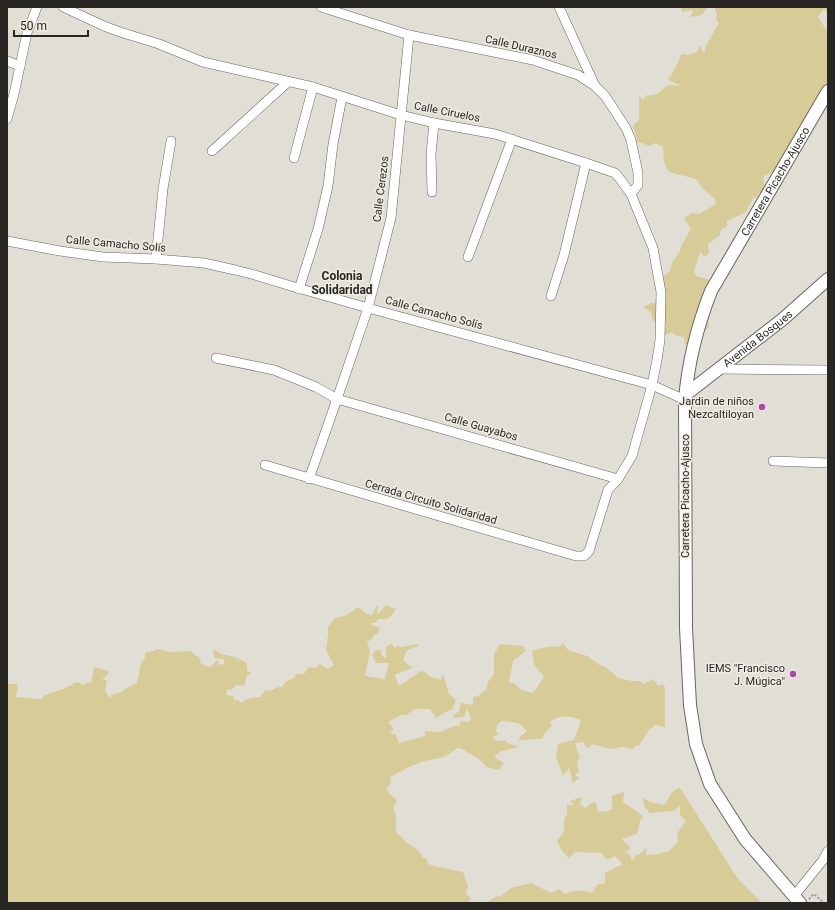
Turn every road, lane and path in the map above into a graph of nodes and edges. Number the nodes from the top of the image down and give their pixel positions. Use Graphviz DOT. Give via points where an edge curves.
graph roads {
  1 [pos="37,7"];
  2 [pos="63,7"];
  3 [pos="321,7"];
  4 [pos="559,7"];
  5 [pos="409,35"];
  6 [pos="7,61"];
  7 [pos="20,66"];
  8 [pos="288,82"];
  9 [pos="595,86"];
  10 [pos="313,87"];
  11 [pos="828,91"];
  12 [pos="342,96"];
  13 [pos="401,115"];
  14 [pos="7,119"];
  15 [pos="434,123"];
  16 [pos="512,139"];
  17 [pos="171,141"];
  18 [pos="212,151"];
  19 [pos="294,158"];
  20 [pos="586,163"];
  21 [pos="432,192"];
  22 [pos="631,194"];
  23 [pos="7,240"];
  24 [pos="468,257"];
  25 [pos="156,259"];
  26 [pos="828,279"];
  27 [pos="299,289"];
  28 [pos="551,296"];
  29 [pos="368,308"];
  30 [pos="216,358"];
  31 [pos="719,368"];
  32 [pos="828,370"];
  33 [pos="652,385"];
  34 [pos="685,398"];
  35 [pos="338,399"];
  36 [pos="773,461"];
  37 [pos="828,463"];
  38 [pos="265,465"];
  39 [pos="309,478"];
  40 [pos="618,479"];
  41 [pos="589,551"];
  42 [pos="828,851"];
  43 [pos="826,861"];
  44 [pos="814,894"];
  45 [pos="797,899"];
  46 [pos="824,903"];
  1 -- 7 [label="street" via="27,33"];
  2 -- 8 [label="street, Calle Ciruelos" via="104,26 203,62"];
  3 -- 5 [label="street, Calle Duraznos"];
  4 -- 9 [label="street"];
  5 -- 9 [label="street, Calle Duraznos" via="533,60 578,75"];
  5 -- 13 [label="street, Calle Cerezos"];
  6 -- 7 [label="street"];
  7 -- 14 [label="street"];
  8 -- 10 [label="street, Calle Ciruelos"];
  8 -- 18 [label="street"];
  9 -- 22 [label="street, Calle Duraznos" via="613,108 631,140 638,174 638,185"];
  10 -- 12 [label="street, Calle Ciruelos"];
  10 -- 19 [label="street"];
  11 -- 34 [label="main road, Carretera Picacho-Ajusco" via="712,291 694,343"];
  12 -- 13 [label="street, Calle Ciruelos"];
  12 -- 27 [label="street" via="328,186 318,229"];
  13 -- 15 [label="street, Calle Ciruelos"];
  13 -- 29 [label="street, Calle Cerezos" via="391,218"];
  15 -- 16 [label="street, Calle Ciruelos"];
  15 -- 21 [label="street" via="431,154"];
  16 -- 20 [label="street, Calle Ciruelos"];
  16 -- 24 [label="street"];
  17 -- 25 [label="street"];
  20 -- 22 [label="street, Calle Ciruelos" via="615,173"];
  20 -- 28 [label="street" via="564,255"];
  22 -- 33 [label="street, Calle Ciruelos" via="653,248 660,292 660,340"];
  23 -- 25 [label="street, Calle Camacho Solís" via="103,257"];
  25 -- 27 [label="street, Calle Camacho Solís" via="204,263"];
  26 -- 31 [label="main road, Avenida Bosques" via="783,319"];
  27 -- 29 [label="street, Calle Camacho Solís"];
  29 -- 33 [label="street, Calle Camacho Solís"];
  29 -- 35 [label="street, Calle Cerezos"];
  30 -- 35 [label="street, Calle Guayabos" via="274,370"];
  31 -- 32 [label="street"];
  31 -- 34 [label="main road, Avenida Bosques"];
  33 -- 34 [label="street, Calle Camacho Solís"];
  33 -- 40 [label="street, Calle Ciruelos" via="632,456"];
  34 -- 45 [label="main road, Carretera Picacho-Ajusco" via="686,628 690,705 696,744 710,784 745,839"];
  35 -- 39 [label="street, Calle Cerezos"];
  35 -- 40 [label="street, Calle Guayabos"];
  36 -- 37 [label="street"];
  38 -- 39 [label="street, Cerrada Circuito Solidaridad"];
  39 -- 41 [label="street, Cerrada Circuito Solidaridad" via="576,556 584,556"];
  40 -- 41 [label="street, Calle Ciruelos" via="608,490"];
  42 -- 43 [label="street"];
  43 -- 45 [label="street"];
  44 -- 46 [label="path"];
}
